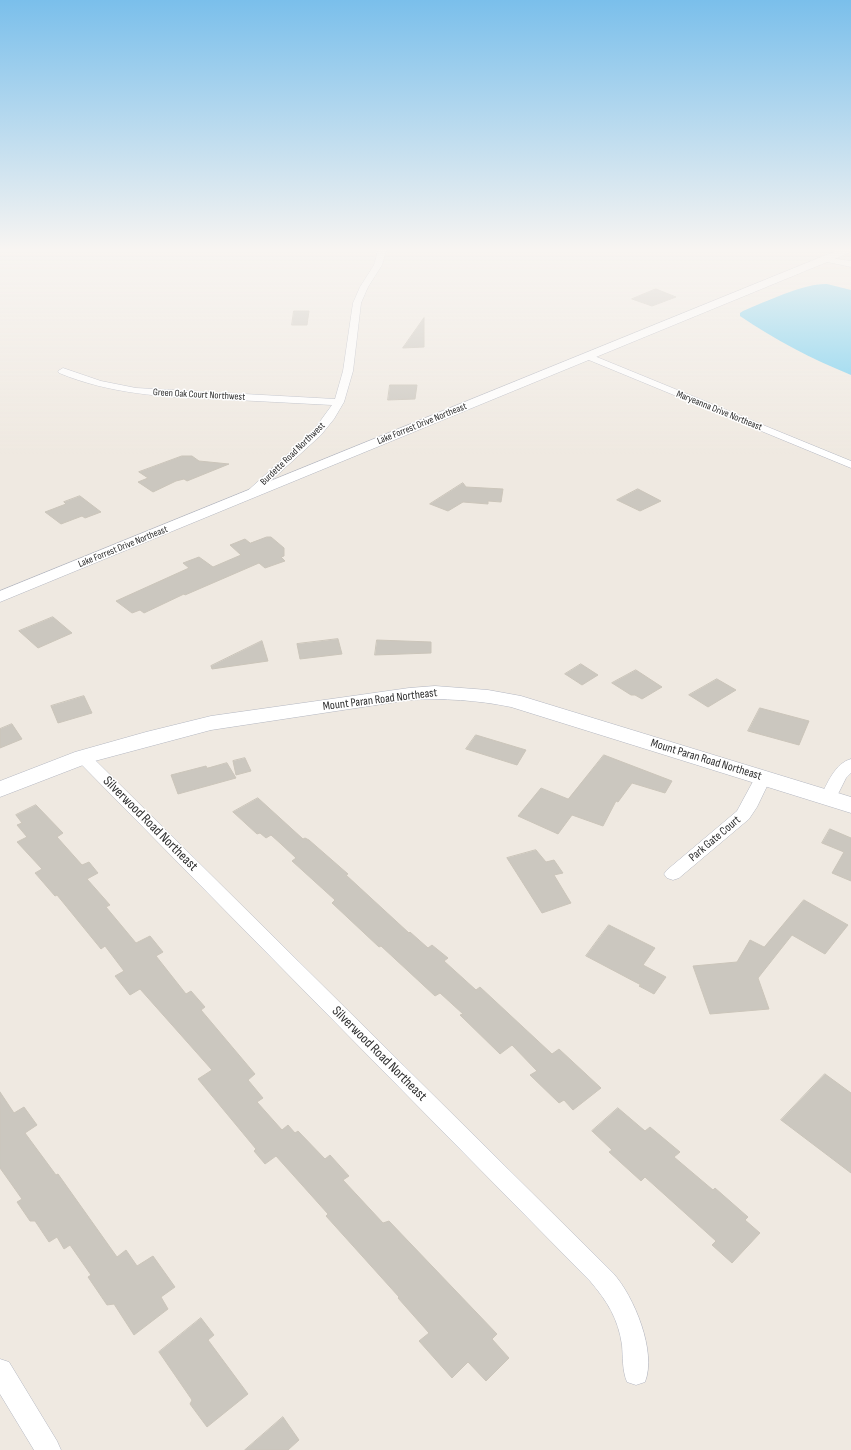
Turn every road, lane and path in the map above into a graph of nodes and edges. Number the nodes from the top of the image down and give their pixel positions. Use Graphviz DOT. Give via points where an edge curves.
graph roads {
  1 [pos="355,319"];
  2 [pos="679,319"];
  3 [pos="587,356"];
  4 [pos="63,371"];
  5 [pos="339,402"];
  6 [pos="851,465"];
  7 [pos="248,496"];
  8 [pos="0,597"];
  9 [pos="83,757"];
  10 [pos="851,764"];
  11 [pos="763,778"];
  12 [pos="0,789"];
  13 [pos="828,798"];
  14 [pos="851,805"];
  15 [pos="673,874"];
  16 [pos="0,1371"];
  17 [pos="636,1372"];
  18 [pos="48,1450"];
  1 -- 5 [label="street, Burdette Road Northwest" via="348,371"];
  2 -- 3 [label="street, Lake Forrest Drive Northeast"];
  3 -- 6 [label="street, Maryeanna Drive Northeast"];
  3 -- 7 [label="street, Lake Forrest Drive Northeast"];
  4 -- 5 [label="street, Green Oak Court Northwest" via="91,382 132,390"];
  5 -- 7 [label="street, Burdette Road Northwest" via="317,433"];
  7 -- 8 [label="street, Lake Forrest Drive Northeast"];
  9 -- 11 [label="main road, Mount Paran Road Northeast" via="211,723 435,692 462,693 514,701"];
  9 -- 12 [label="main road, Mount Paran Road Northeast"];
  9 -- 17 [label="street, Silverwood Road Northeast" via="598,1273 616,1295 628,1322 634,1346"];
  10 -- 13 [label="street" via="840,775"];
  11 -- 13 [label="main road, Mount Paran Road Northeast"];
  11 -- 15 [label="street, Park Gate Court" via="743,815"];
  13 -- 14 [label="main road, Mount Paran Road Northeast"];
  16 -- 18 [label="street"];
}
